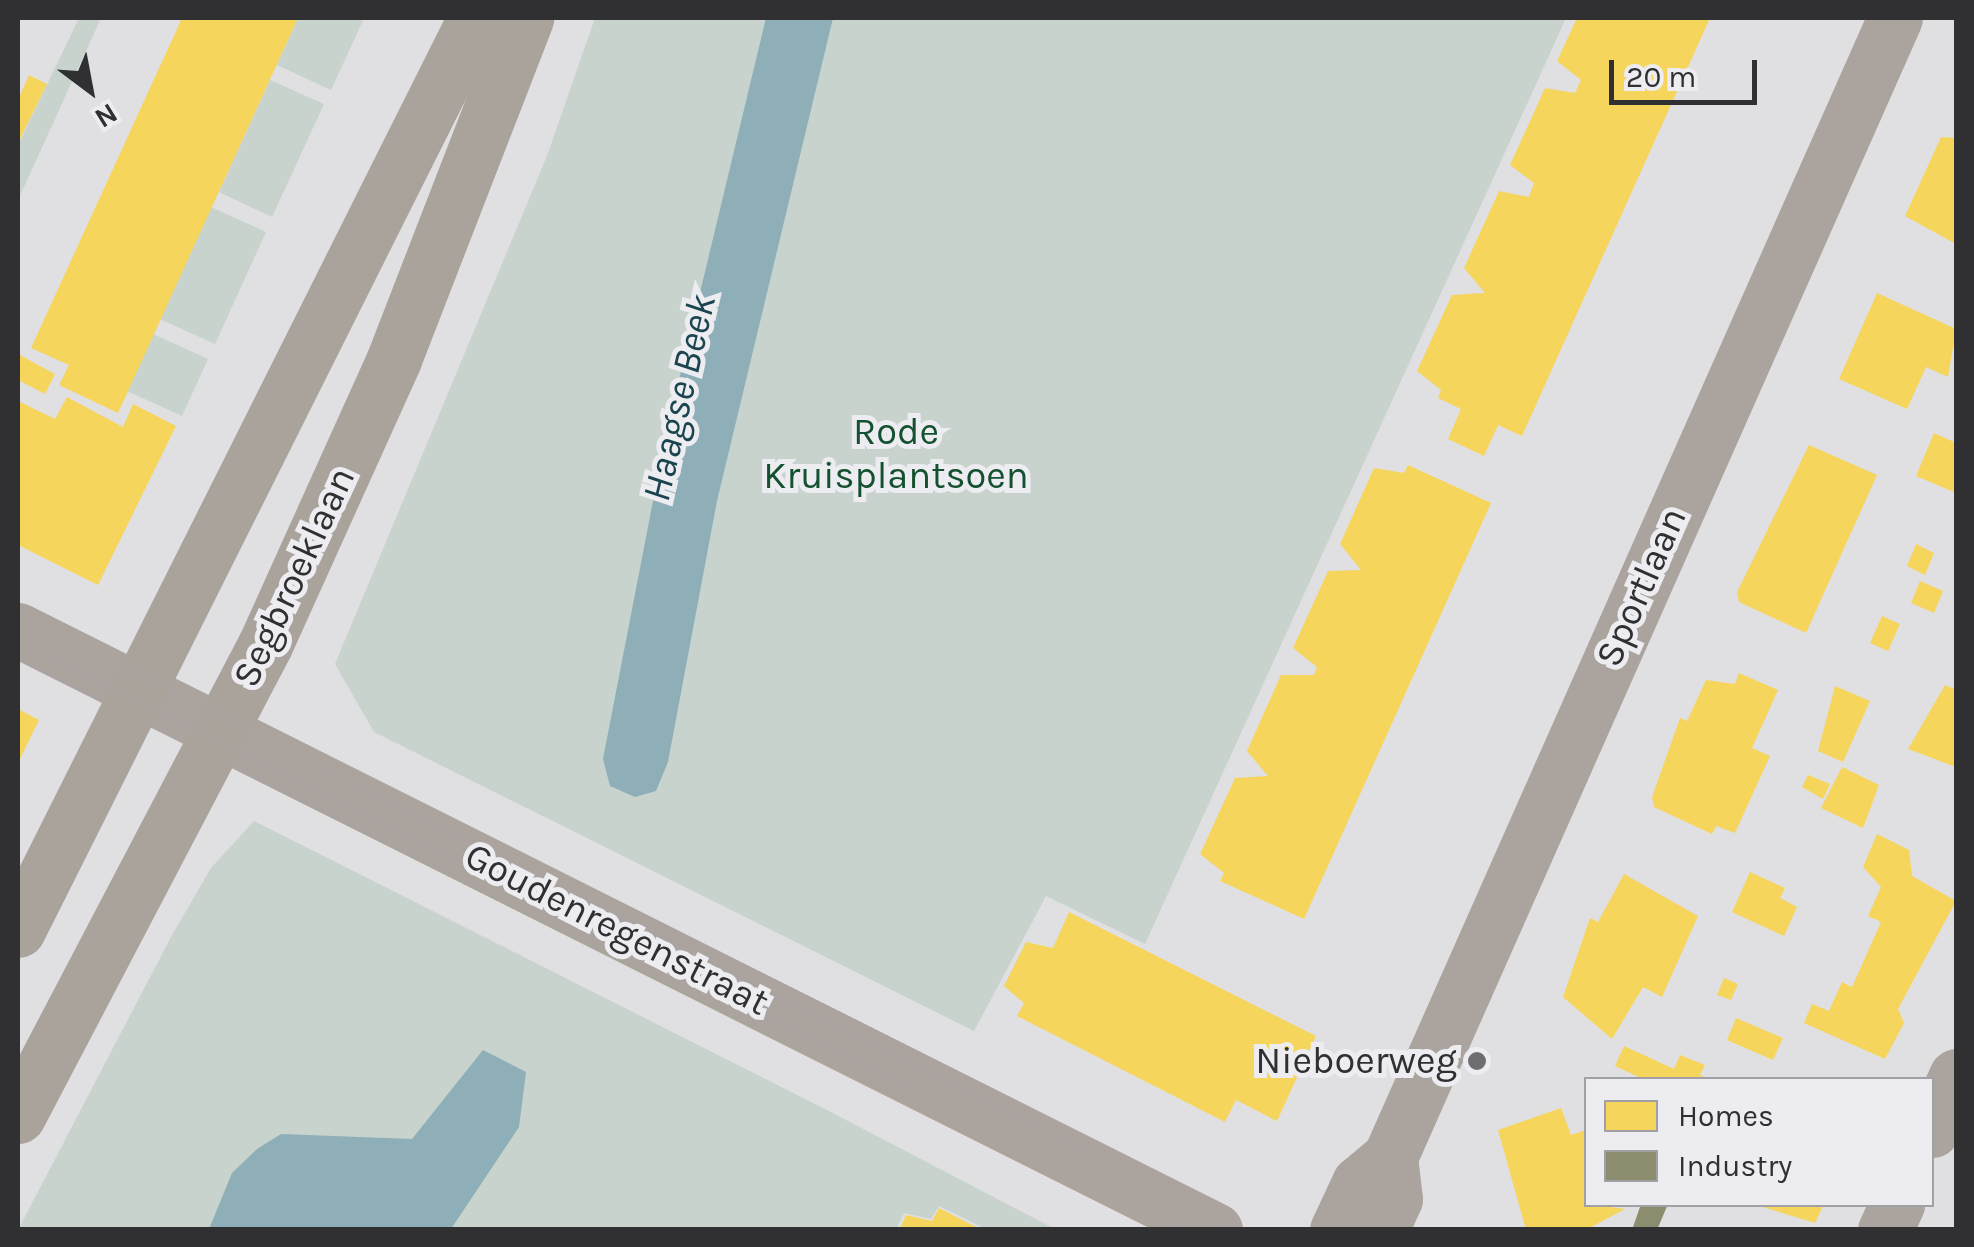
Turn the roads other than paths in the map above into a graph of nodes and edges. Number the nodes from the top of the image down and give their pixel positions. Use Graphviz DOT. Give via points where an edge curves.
graph roads {
  1 [pos="476,18"];
  2 [pos="526,18"];
  3 [pos="1895,18"];
  4 [pos="18,630"];
  5 [pos="134,687"];
  6 [pos="220,728"];
  7 [pos="18,930"];
  8 [pos="1956,1076"];
  9 [pos="18,1116"];
  10 [pos="1934,1126"];
  11 [pos="1390,1157"];
  12 [pos="1215,1230"];
  13 [pos="1337,1230"];
  14 [pos="1382,1230"];
  1 -- 5 [label="main road" via="376,231"];
  2 -- 6 [label="main road, Segbroeklaan" via="394,359"];
  3 -- 11 [label="street, Sportlaan"];
  4 -- 5 [label="street, Goudenregenstraat"];
  5 -- 6 [label="street, Goudenregenstraat"];
  5 -- 7 [label="main road"];
  6 -- 9 [label="main road, Segbroeklaan"];
  6 -- 12 [label="street, Goudenregenstraat"];
  8 -- 10 [label="street"];
  11 -- 13 [label="street, Sportlaan" via="1359,1183"];
  11 -- 14 [label="street, Sportlaan" via="1396,1198"];
}
